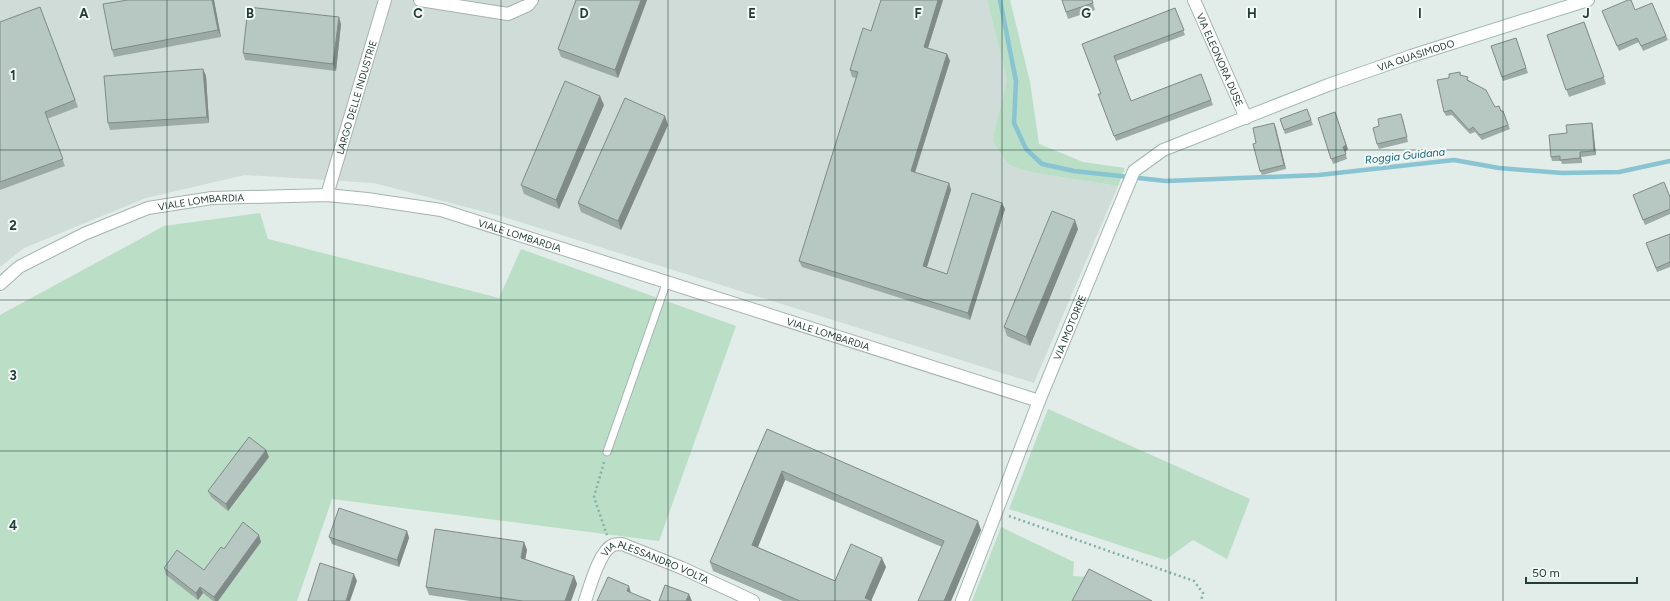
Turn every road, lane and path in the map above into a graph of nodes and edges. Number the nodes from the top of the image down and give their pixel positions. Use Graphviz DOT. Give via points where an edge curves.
graph roads {
  1 [pos="385,0"];
  2 [pos="420,0"];
  3 [pos="532,0"];
  4 [pos="1194,0"];
  5 [pos="1588,0"];
  6 [pos="1246,118"];
  7 [pos="327,195"];
  8 [pos="667,281"];
  9 [pos="0,284"];
  10 [pos="1039,401"];
  11 [pos="607,452"];
  12 [pos="996,512"];
  13 [pos="611,546"];
  14 [pos="585,601"];
  15 [pos="754,601"];
  16 [pos="962,601"];
  17 [pos="1201,601"];
  1 -- 7 [label="street, LARGO DELLE INDUSTRIE"];
  2 -- 3 [label="street" via="508,14 528,6"];
  4 -- 6 [label="street, VIA ELEONORA DUSE"];
  5 -- 6 [label="street, VIA QUASIMODO" via="1336,82"];
  6 -- 10 [label="street, VIA IMOTORRE" via="1164,150 1134,171"];
  7 -- 8 [label="street, VIALE LOMBARDIA" via="442,210"];
  7 -- 9 [label="street, VIALE LOMBARDIA" via="212,198 148,208 84,234 19,268"];
  8 -- 10 [label="street, VIALE LOMBARDIA"];
  8 -- 11 [label="lane"];
  10 -- 12 [label="street, VIA IMOTORRE"];
  11 -- 13 [label="path" via="594,497"];
  12 -- 16 [label="street, VIA IMOTORRE"];
  12 -- 17 [label="path" via="1194,581 1203,593"];
  13 -- 14 [label="street, VIA ALESSANDRO VOLTA" via="600,562"];
  13 -- 15 [label="street, VIA ALESSANDRO VOLTA" via="622,544"];
}
